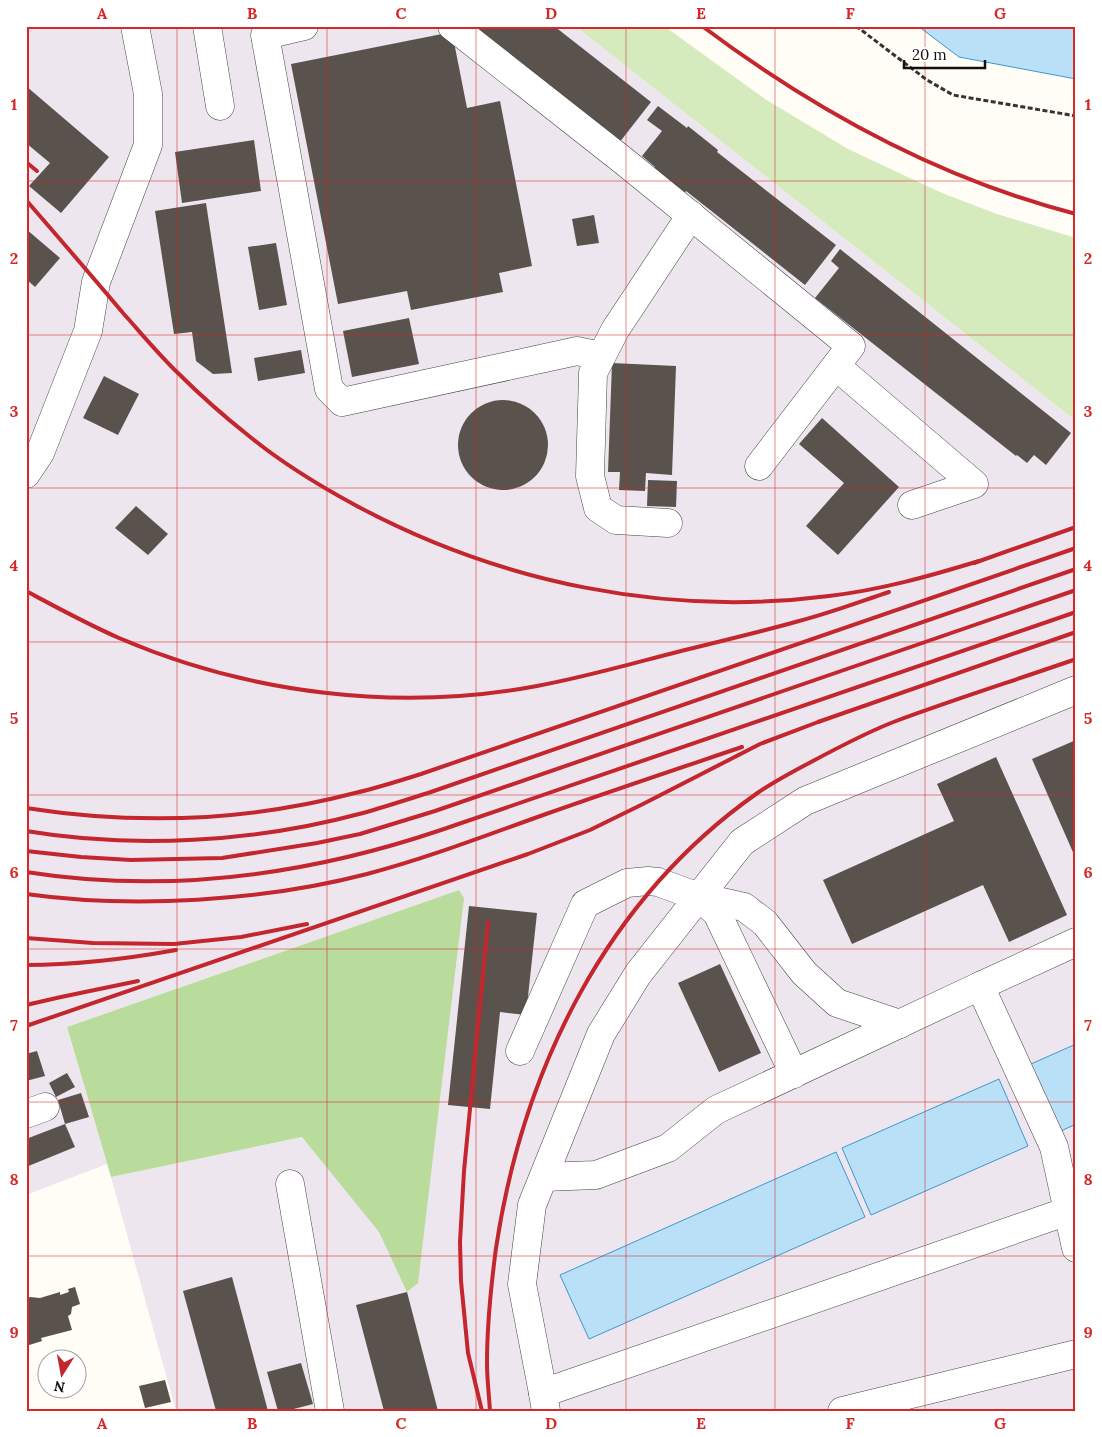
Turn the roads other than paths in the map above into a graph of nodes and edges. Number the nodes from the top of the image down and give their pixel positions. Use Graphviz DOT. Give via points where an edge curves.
graph roads {
  1 [pos="135,26"];
  2 [pos="207,26"];
  3 [pos="304,26"];
  4 [pos="452,26"];
  5 [pos="264,31"];
  6 [pos="220,106"];
  7 [pos="691,215"];
  8 [pos="602,356"];
  9 [pos="836,366"];
  10 [pos="759,466"];
  11 [pos="26,474"];
  12 [pos="912,506"];
  13 [pos="668,523"];
  14 [pos="1076,690"];
  15 [pos="699,897"];
  16 [pos="1076,942"];
  17 [pos="980,986"];
  18 [pos="900,1024"];
  19 [pos="520,1051"];
  20 [pos="794,1074"];
  21 [pos="544,1176"];
  22 [pos="290,1184"];
  23 [pos="1068,1211"];
  24 [pos="1076,1248"];
  25 [pos="1076,1354"];
  26 [pos="544,1402"];
  27 [pos="330,1411"];
  28 [pos="842,1411"];
  1 -- 11 [label="lane" via="148,94 148,145 96,282 88,331 40,453"];
  2 -- 6 [label="lane"];
  3 -- 5 [label="lane"];
  4 -- 7 [label="lane"];
  5 -- 8 [label="lane" via="329,389 342,402 578,351"];
  7 -- 8 [label="lane" via="615,330"];
  7 -- 9 [label="lane" via="851,346"];
  8 -- 13 [label="lane" via="593,373 590,476 598,508 616,520"];
  9 -- 10 [label="lane"];
  9 -- 12 [label="lane" via="974,484"];
  14 -- 15 [label="lane" via="805,801 742,842"];
  15 -- 18 [label="lane" via="744,907 765,923 804,973 837,1003"];
  15 -- 19 [label="lane" via="648,881 627,883 585,904"];
  15 -- 20 [label="lane" via="717,914"];
  15 -- 21 [label="lane" via="638,974 601,1034"];
  16 -- 17 [label="lane"];
  17 -- 18 [label="lane"];
  17 -- 23 [label="lane" via="1054,1147"];
  18 -- 20 [label="lane"];
  20 -- 21 [label="lane" via="716,1110 668,1148 596,1175"];
  21 -- 26 [label="lane" via="532,1205 522,1284"];
  22 -- 27 [label="lane"];
  23 -- 24 [label="lane"];
  23 -- 26 [label="lane"];
  25 -- 28 [label="lane"];
}
